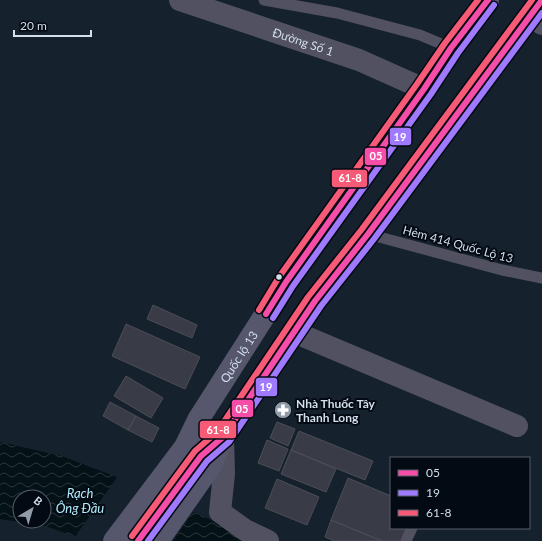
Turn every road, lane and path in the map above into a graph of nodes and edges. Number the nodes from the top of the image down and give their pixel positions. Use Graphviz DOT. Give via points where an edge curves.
graph roads {
  1 [pos="180,0"];
  2 [pos="264,0"];
  3 [pos="488,0"];
  4 [pos="538,14"];
  5 [pos="451,48"];
  6 [pos="424,89"];
  7 [pos="368,234"];
  8 [pos="542,278"];
  9 [pos="294,332"];
  10 [pos="517,426"];
  11 [pos="223,438"];
  12 [pos="168,485"];
  13 [pos="412,529"];
  14 [pos="98,541"];
  15 [pos="114,541"];
  16 [pos="138,541"];
  17 [pos="158,541"];
  18 [pos="268,541"];
  19 [pos="406,541"];
  1 -- 6 [label="street, Đường Số 1" via="359,60"];
  2 -- 5 [label="lane" via="337,13 420,35"];
  3 -- 5 [label="highway, Quốc lộ 13"];
  4 -- 7 [label="highway, Quốc lộ 13"];
  5 -- 6 [label="highway, Quốc lộ 13"];
  6 -- 12 [label="highway, Quốc lộ 13" via="286,282 198,420 176,440"];
  7 -- 8 [label="lane, Hẻm 414 Quốc Lộ 13" via="502,270"];
  7 -- 9 [label="highway, Quốc lộ 13"];
  9 -- 10 [label="street"];
  9 -- 11 [label="highway, Quốc lộ 13"];
  11 -- 12 [label="highway, Quốc lộ 13" via="212,464"];
  11 -- 18 [label="street" via="224,474 220,512 245,530"];
  12 -- 14 [label="highway, Quốc lộ 13"];
  12 -- 15 [label="highway, Quốc lộ 13"];
  12 -- 16 [label="highway, Quốc lộ 13"];
  12 -- 17 [label="highway, Quốc lộ 13"];
  13 -- 19 [label="lane"];
}
